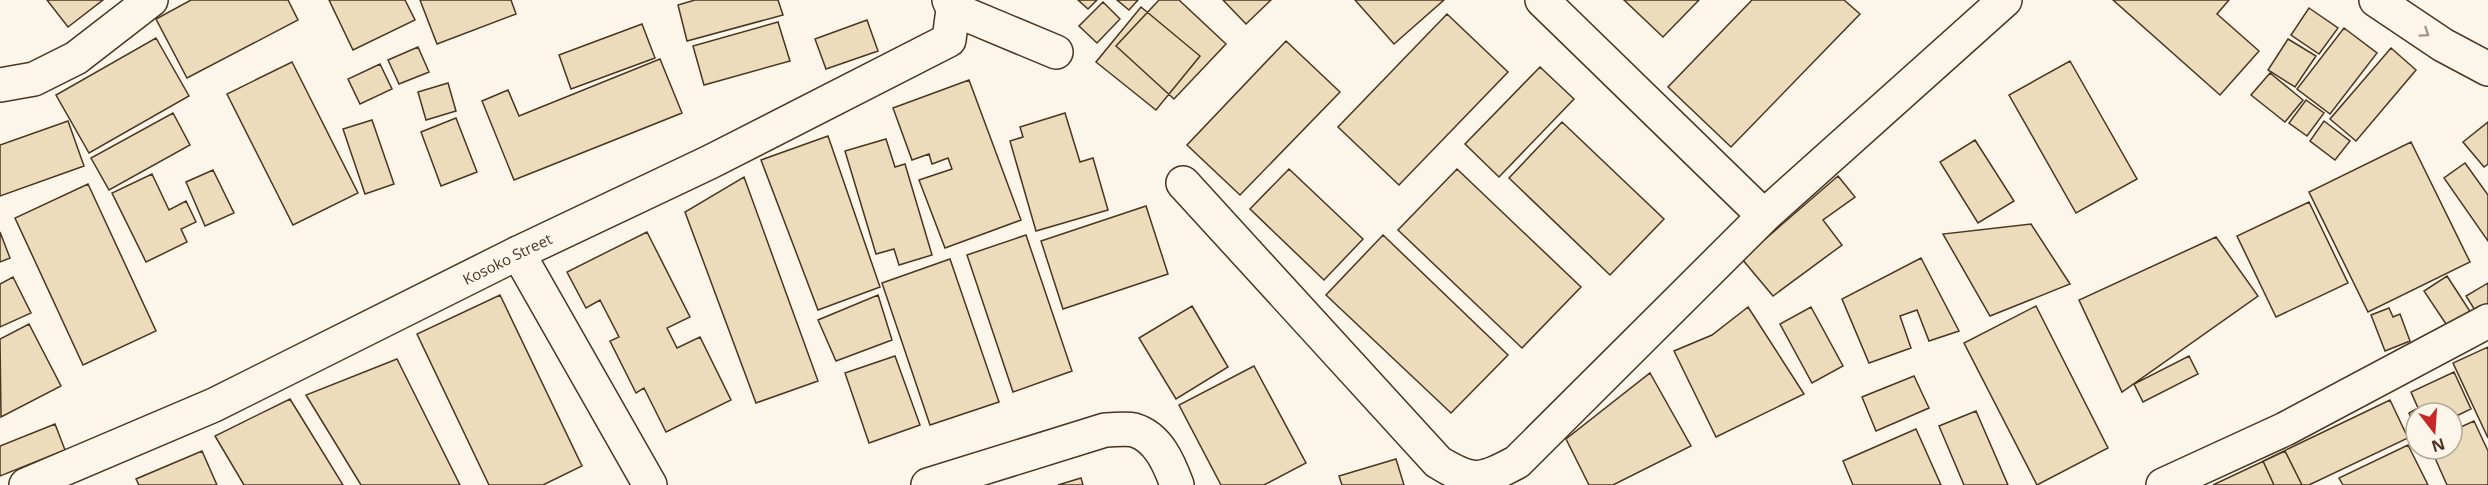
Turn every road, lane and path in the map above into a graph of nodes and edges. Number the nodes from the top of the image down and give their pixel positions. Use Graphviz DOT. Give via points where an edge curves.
graph roads {
  1 [pos="151,0"];
  2 [pos="1542,0"];
  3 [pos="2005,0"];
  4 [pos="2376,0"];
  5 [pos="951,4"];
  6 [pos="1056,52"];
  7 [pos="2488,69"];
  8 [pos="0,85"];
  9 [pos="1183,183"];
  10 [pos="1764,216"];
  11 [pos="518,253"];
  12 [pos="2488,321"];
  13 [pos="39,483"];
  14 [pos="650,485"];
  15 [pos="928,485"];
  16 [pos="1177,485"];
  17 [pos="2163,485"];
  1 -- 8 [label="street" via="76,58 33,79"];
  2 -- 10 [label="street"];
  3 -- 10 [label="street"];
  4 -- 7 [label="street, one-way" via="2443,45"];
  5 -- 6 [label="street"];
  5 -- 11 [label="street, Kosoko Street" via="949,40 710,162"];
  9 -- 10 [label="street" via="1438,462 1462,476 1488,478 1517,462"];
  11 -- 13 [label="street, Kosoko Street" via="214,405"];
  11 -- 14 [label="street"];
  12 -- 17 [label="street" via="2285,429"];
  15 -- 16 [label="street" via="1105,430 1134,430 1154,441"];
}
